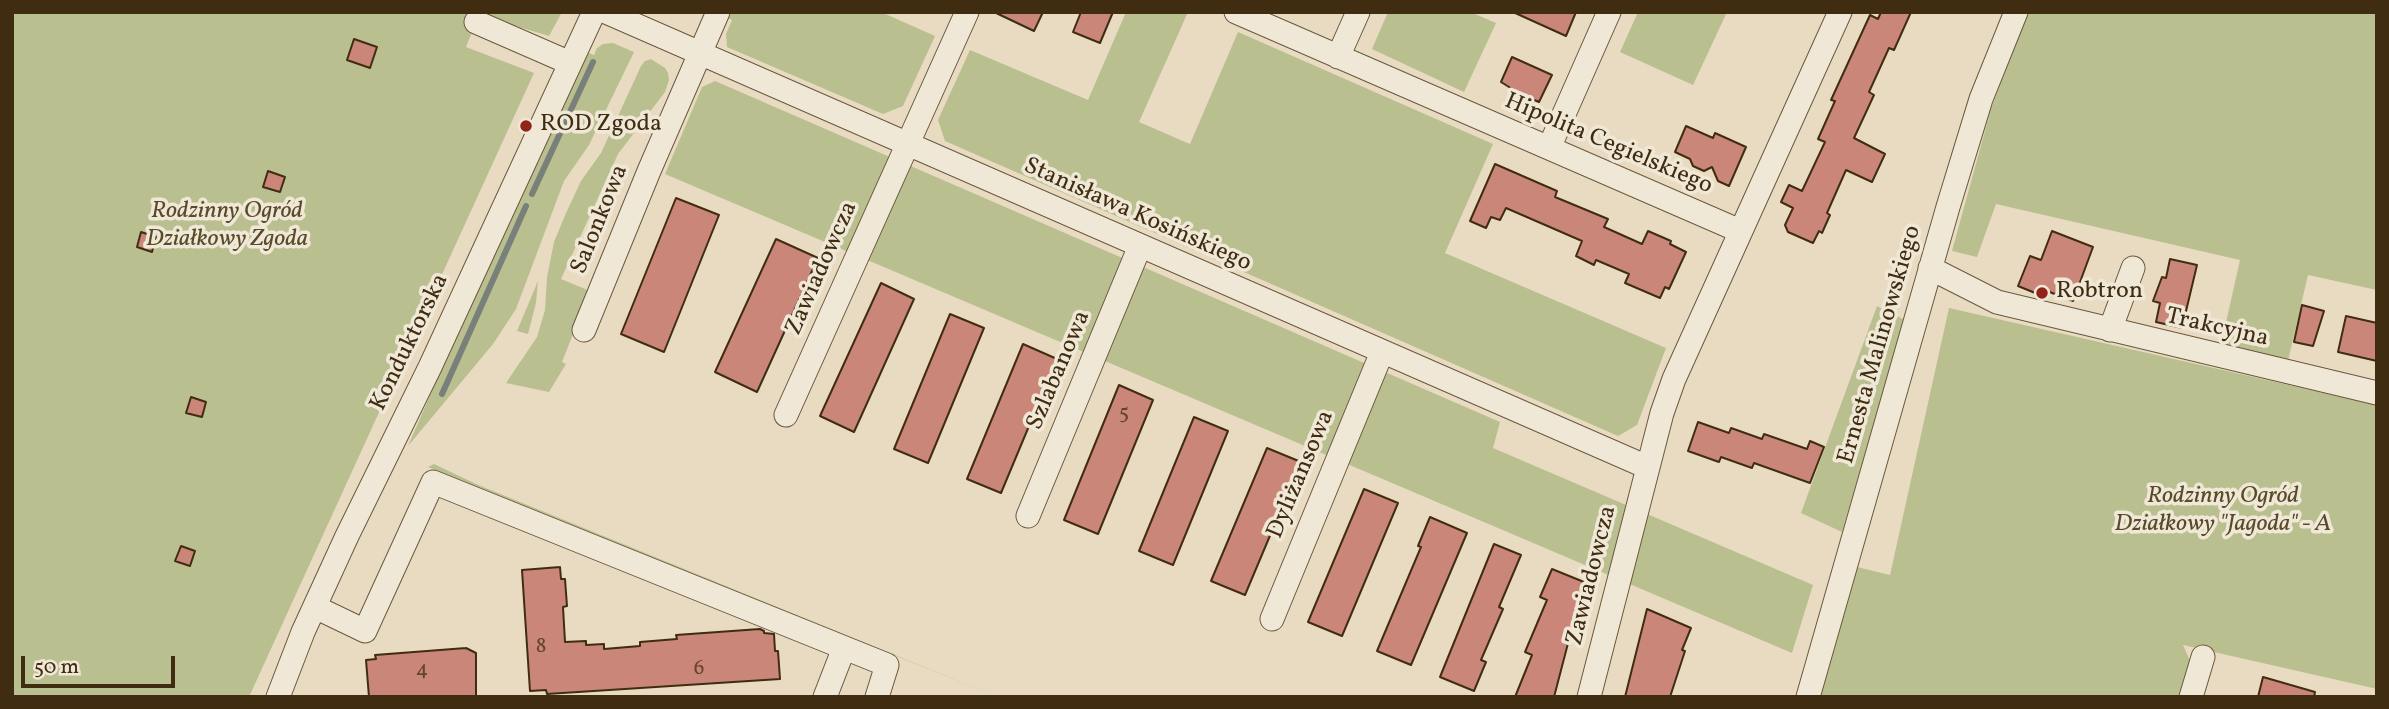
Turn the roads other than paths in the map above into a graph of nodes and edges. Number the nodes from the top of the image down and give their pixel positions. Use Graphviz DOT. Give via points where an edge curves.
graph roads {
  1 [pos="594,12"];
  2 [pos="607,12"];
  3 [pos="718,12"];
  4 [pos="967,12"];
  5 [pos="1236,12"];
  6 [pos="1359,12"];
  7 [pos="1609,12"];
  8 [pos="1840,12"];
  9 [pos="2015,12"];
  10 [pos="476,22"];
  11 [pos="699,53"];
  12 [pos="1338,57"];
  13 [pos="570,63"];
  14 [pos="907,144"];
  15 [pos="1549,148"];
  16 [pos="1740,231"];
  17 [pos="1140,246"];
  18 [pos="1930,268"];
  19 [pos="2133,268"];
  20 [pos="584,330"];
  21 [pos="2110,330"];
  22 [pos="1382,352"];
  23 [pos="2377,393"];
  24 [pos="786,415"];
  25 [pos="1647,467"];
  26 [pos="1028,516"];
  27 [pos="315,607"];
  28 [pos="1272,619"];
  29 [pos="844,648"];
  30 [pos="2203,657"];
  31 [pos="882,695"];
  32 [pos="278,697"];
  33 [pos="825,697"];
  34 [pos="1589,697"];
  35 [pos="1808,697"];
  36 [pos="2191,697"];
  1 -- 13 [label="street, Konduktorska"];
  2 -- 11 [label="street, Stanisława Kosińskiego"];
  3 -- 11 [label="street, Salonkowa"];
  4 -- 14 [label="street, Zawiadowcza"];
  5 -- 12 [label="street, Hipolita Cegielskiego"];
  6 -- 12 [label="street"];
  7 -- 15 [label="street"];
  8 -- 16 [label="street"];
  9 -- 18 [label="street, Ernesta Malinowskiego" via="1981,99"];
  10 -- 13 [label="street"];
  11 -- 14 [label="street, Stanisława Kosińskiego"];
  11 -- 20 [label="street, Salonkowa"];
  12 -- 15 [label="street, Hipolita Cegielskiego"];
  13 -- 27 [label="street, Konduktorska"];
  14 -- 17 [label="street, Stanisława Kosińskiego"];
  14 -- 24 [label="street, Zawiadowcza"];
  15 -- 16 [label="street, Hipolita Cegielskiego"];
  16 -- 25 [label="street, Zawiadowcza" via="1674,379"];
  17 -- 22 [label="street, Stanisława Kosińskiego"];
  17 -- 26 [label="street, Szlabanowa"];
  18 -- 21 [label="street, Trakcyjna" via="1997,302"];
  18 -- 35 [label="street, Ernesta Malinowskiego"];
  19 -- 21 [label="street"];
  21 -- 23 [label="street, Trakcyjna"];
  22 -- 25 [label="street, Stanisława Kosińskiego"];
  22 -- 28 [label="street, Dyliżansowa"];
  25 -- 34 [label="street, Zawiadowcza"];
  27 -- 29 [label="street" via="365,631 433,482"];
  27 -- 32 [label="street, Konduktorska"];
  29 -- 31 [label="street" via="887,665"];
  29 -- 33 [label="street"];
  30 -- 36 [label="street"];
}
